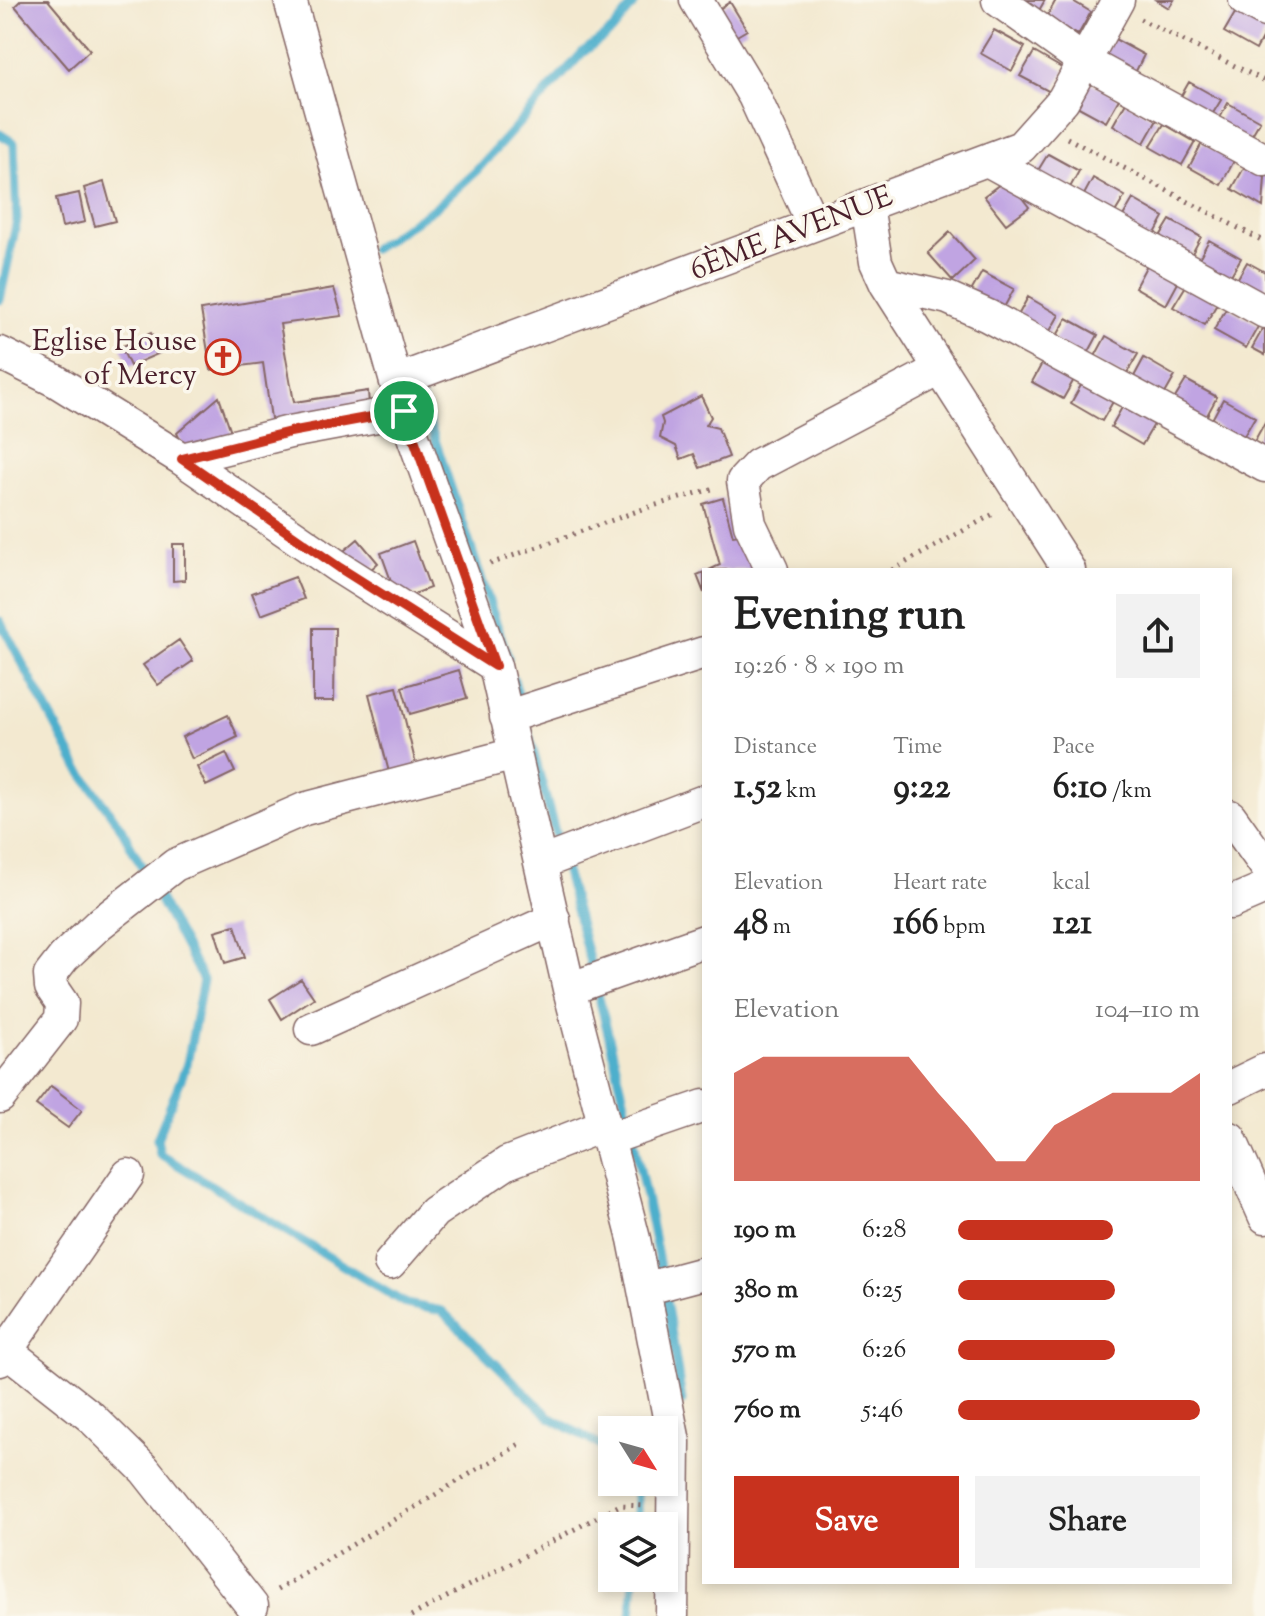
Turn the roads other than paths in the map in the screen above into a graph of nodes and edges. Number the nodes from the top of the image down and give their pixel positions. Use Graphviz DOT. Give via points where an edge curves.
graph roads {
  1 [pos="290,0"];
  2 [pos="696,0"];
  3 [pos="998,0"];
  4 [pos="1245,0"];
  5 [pos="1117,4"];
  6 [pos="1265,11"];
  7 [pos="1085,62"];
  8 [pos="1265,160"];
  9 [pos="989,161"];
  10 [pos="867,205"];
  11 [pos="813,224"];
  12 [pos="886,284"];
  13 [pos="1265,312"];
  14 [pos="0,353"];
  15 [pos="940,369"];
  16 [pos="400,396"];
  17 [pos="182,459"];
  18 [pos="1265,466"];
  19 [pos="771,568"];
  20 [pos="1068,568"];
  21 [pos="702,654"];
  22 [pos="495,666"];
  23 [pos="506,717"];
  24 [pos="515,754"];
  25 [pos="702,802"];
  26 [pos="1232,819"];
  27 [pos="541,863"];
  28 [pos="1265,865"];
  29 [pos="1265,888"];
  30 [pos="1232,902"];
  31 [pos="554,919"];
  32 [pos="702,942"];
  33 [pos="569,989"];
  34 [pos="311,1029"];
  35 [pos="1265,1070"];
  36 [pos="1232,1086"];
  37 [pos="0,1097"];
  38 [pos="702,1107"];
  39 [pos="606,1132"];
  40 [pos="1232,1143"];
  41 [pos="128,1175"];
  42 [pos="1265,1217"];
  43 [pos="390,1263"];
  44 [pos="702,1274"];
  45 [pos="644,1289"];
  46 [pos="4,1356"];
  47 [pos="252,1606"];
  48 [pos="672,1616"];
  1 -- 16 [label="street"];
  2 -- 11 [label="street" via="754,96"];
  3 -- 7 [label="street"];
  4 -- 6 [label="street"];
  5 -- 7 [label="street, 6ÈME AVENUE"];
  7 -- 8 [label="street"];
  7 -- 9 [label="street, 6ÈME AVENUE" via="1063,100 1021,147"];
  9 -- 10 [label="street, 6ÈME AVENUE"];
  9 -- 13 [label="street"];
  10 -- 11 [label="street, 6ÈME AVENUE"];
  10 -- 12 [label="street" via="876,262"];
  11 -- 16 [label="street, 6ÈME AVENUE"];
  12 -- 15 [label="street"];
  12 -- 18 [label="street" via="948,298 988,316"];
  14 -- 17 [label="street"];
  15 -- 19 [label="street" via="758,465 743,481 750,524"];
  15 -- 20 [label="street"];
  16 -- 17 [label="street, 6ÈME AVENUE" via="290,432"];
  16 -- 22 [label="street"];
  17 -- 22 [label="street"];
  21 -- 23 [label="street"];
  22 -- 23 [label="street"];
  23 -- 24 [label="street"];
  24 -- 27 [label="street"];
  24 -- 37 [label="street" via="304,809 175,865 98,925 50,975 62,1003 61,1019"];
  25 -- 27 [label="street"];
  26 -- 28 [label="street"];
  27 -- 31 [label="street"];
  29 -- 30 [label="street"];
  31 -- 33 [label="street"];
  31 -- 34 [label="street"];
  32 -- 33 [label="street"];
  33 -- 39 [label="street"];
  35 -- 36 [label="street"];
  38 -- 39 [label="street"];
  39 -- 43 [label="street" via="507,1163 434,1212"];
  39 -- 45 [label="street"];
  40 -- 42 [label="street"];
  41 -- 46 [label="street"];
  44 -- 45 [label="street"];
  45 -- 48 [label="street" via="674,1442"];
  46 -- 47 [label="street" via="91,1417 145,1470"];
}
